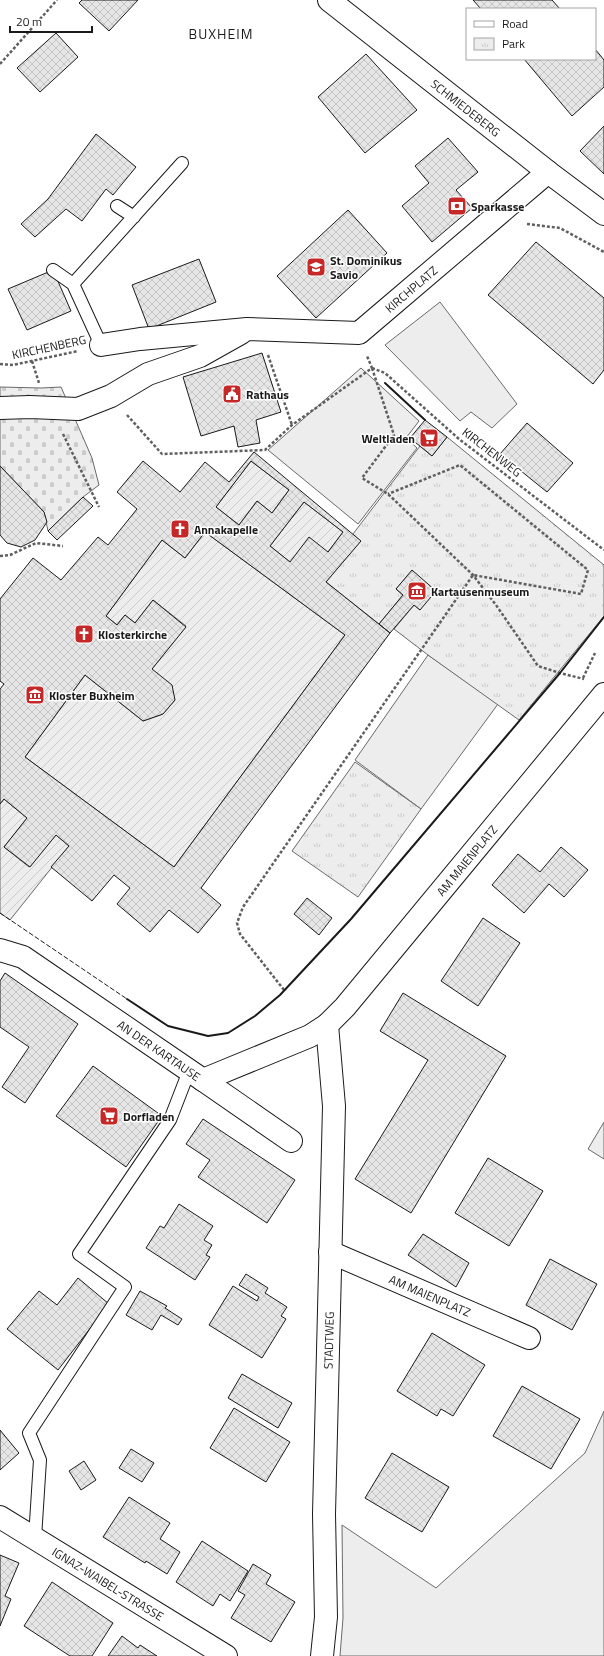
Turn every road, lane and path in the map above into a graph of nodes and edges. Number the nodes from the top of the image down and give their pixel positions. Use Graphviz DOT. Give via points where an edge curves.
graph roads {
  1 [pos="57,0"];
  2 [pos="329,0"];
  3 [pos="0,64"];
  4 [pos="182,163"];
  5 [pos="548,172"];
  6 [pos="117,206"];
  7 [pos="604,214"];
  8 [pos="134,216"];
  9 [pos="526,224"];
  10 [pos="604,252"];
  11 [pos="53,270"];
  12 [pos="73,284"];
  13 [pos="247,329"];
  14 [pos="359,333"];
  15 [pos="102,345"];
  16 [pos="268,356"];
  17 [pos="0,364"];
  18 [pos="372,368"];
  19 [pos="111,396"];
  20 [pos="0,408"];
  21 [pos="51,408"];
  22 [pos="292,425"];
  23 [pos="388,494"];
  24 [pos="99,508"];
  25 [pos="62,546"];
  26 [pos="604,550"];
  27 [pos="0,556"];
  28 [pos="473,575"];
  29 [pos="595,653"];
  30 [pos="583,678"];
  31 [pos="597,687"];
  32 [pos="0,950"];
  33 [pos="284,990"];
  34 [pos="327,1025"];
  35 [pos="196,1075"];
  36 [pos="291,1141"];
  37 [pos="330,1252"];
  38 [pos="529,1338"];
  39 [pos="0,1517"];
  40 [pos="35,1538"];
  41 [pos="219,1654"];
  42 [pos="322,1656"];
  1 -- 3 [label="path"];
  2 -- 5 [label="street, SCHMIEDEBERG"];
  4 -- 8 [label="lane"];
  5 -- 7 [label="street, SCHMIEDEBERG"];
  5 -- 14 [label="street, KIRCHPLATZ"];
  6 -- 8 [label="lane"];
  8 -- 12 [label="lane"];
  9 -- 10 [label="path" via="560,228"];
  11 -- 12 [label="lane"];
  12 -- 15 [label="lane"];
  13 -- 14 [label="street"];
  13 -- 15 [label="street"];
  13 -- 19 [label="street" via="200,356 148,374"];
  14 -- 18 [label="path"];
  15 -- 17 [label="path, KIRCHENBERG" via="12,365"];
  16 -- 22 [label="path"];
  18 -- 22 [label="path"];
  18 -- 23 [label="path" via="394,435 362,478"];
  18 -- 26 [label="path, KIRCHENWEG" via="385,373 459,439"];
  19 -- 21 [label="street" via="78,409"];
  19 -- 22 [label="path" via="162,454 264,450"];
  20 -- 21 [label="street"];
  21 -- 24 [label="path"];
  23 -- 28 [label="path"];
  23 -- 28 [label="path" via="460,465 588,570 581,594"];
  25 -- 27 [label="path" via="36,543 10,555"];
  28 -- 30 [label="path" via="538,666"];
  28 -- 33 [label="path" via="243,907 237,923 240,934"];
  29 -- 30 [label="path"];
  30 -- 31 [label="path"];
  31 -- 34 [label="street, AM MAIENPLATZ" via="345,1007"];
  32 -- 35 [label="street, AN DER KARTAUSE" via="23,956"];
  34 -- 35 [label="street, AN DER KARTAUSE" via="310,1036"];
  34 -- 37 [label="street, STADTWEG" via="334,1106"];
  35 -- 36 [label="street"];
  35 -- 40 [label="lane" via="170,1120 79,1254 125,1287 29,1433 40,1460"];
  37 -- 38 [label="street, AM MAIENPLATZ"];
  37 -- 42 [label="street, STADTWEG" via="324,1514 326,1617"];
  39 -- 40 [label="street, IGNAZ-WAIBEL-STRASSE"];
  40 -- 41 [label="street, IGNAZ-WAIBEL-STRASSE"];
}
